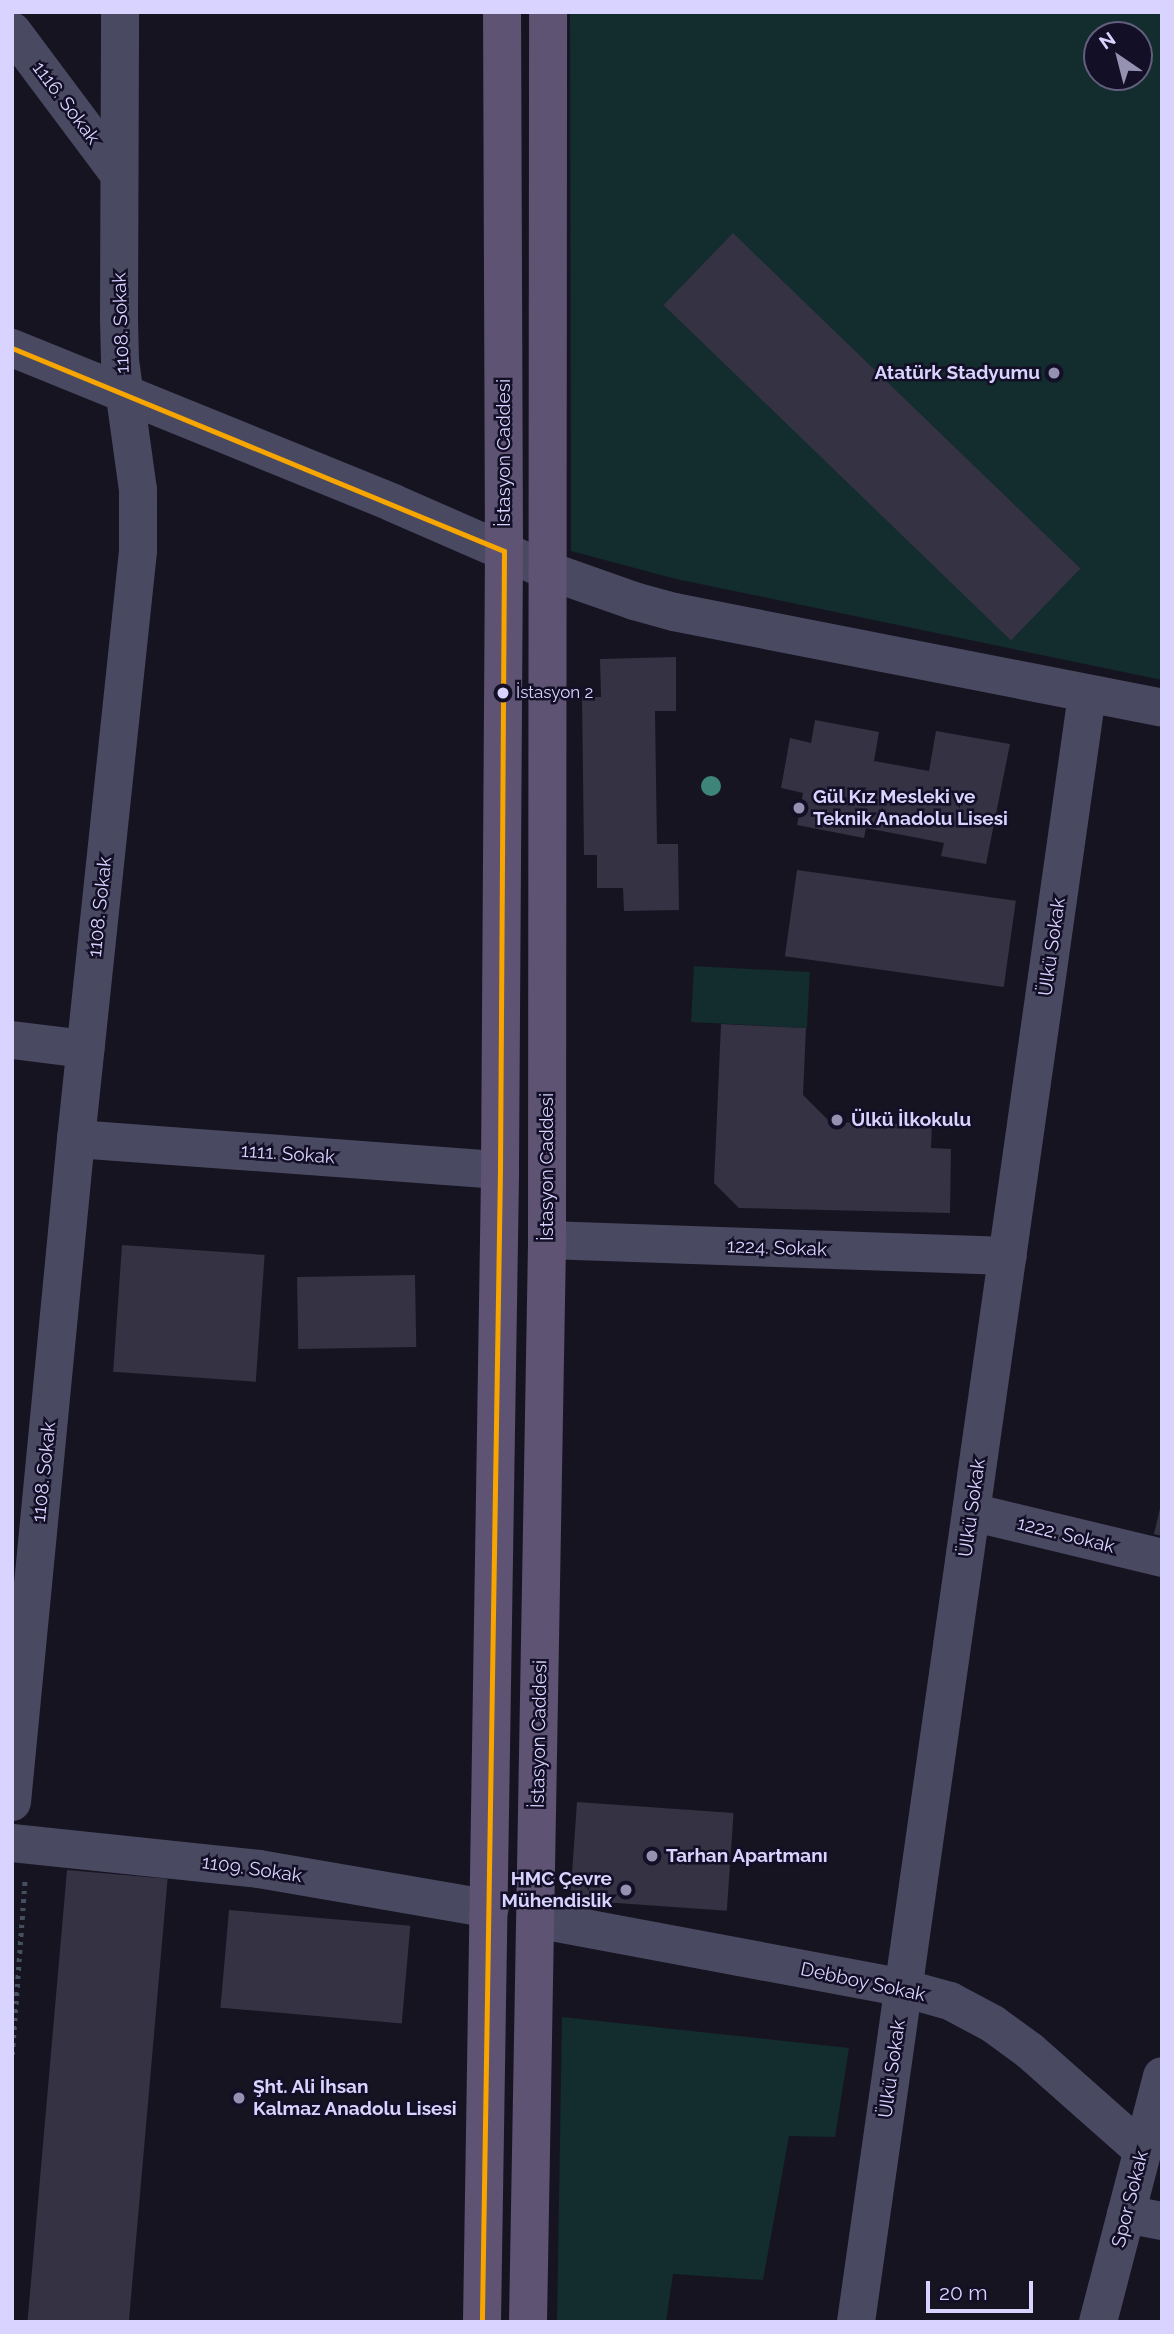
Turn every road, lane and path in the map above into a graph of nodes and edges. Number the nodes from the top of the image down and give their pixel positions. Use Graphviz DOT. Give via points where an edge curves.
graph roads {
  1 [pos="120,12"];
  2 [pos="502,12"];
  3 [pos="548,12"];
  4 [pos="12,31"];
  5 [pos="119,174"];
  6 [pos="12,348"];
  7 [pos="125,393"];
  8 [pos="504,551"];
  9 [pos="549,571"];
  10 [pos="1087,694"];
  11 [pos="1162,708"];
  12 [pos="12,1040"];
  13 [pos="85,1049"];
  14 [pos="76,1139"];
  15 [pos="500,1170"];
  16 [pos="547,1241"];
  17 [pos="1007,1256"];
  18 [pos="971,1512"];
  19 [pos="1162,1558"];
  20 [pos="12,1802"];
  21 [pos="20,1843"];
  22 [pos="490,1909"];
  23 [pos="536,1919"];
  24 [pos="903,1988"];
  25 [pos="12,2055"];
  26 [pos="1162,2076"];
  27 [pos="1142,2150"];
  28 [pos="1144,2217"];
  29 [pos="482,2322"];
  30 [pos="528,2322"];
  31 [pos="856,2322"];
  32 [pos="1098,2322"];
  1 -- 5 [label="street, 1108. Sokak"];
  2 -- 8 [label="main road, İstasyon Caddesi"];
  3 -- 9 [label="main road, İstasyon Caddesi"];
  4 -- 5 [label="street, 1116. Sokak"];
  5 -- 7 [label="street, 1108. Sokak" via="119,320"];
  6 -- 7 [label="street"];
  7 -- 8 [label="street"];
  7 -- 13 [label="street, 1108. Sokak" via="138,490 138,551"];
  8 -- 9 [label="street"];
  8 -- 15 [label="main road, İstasyon Caddesi"];
  9 -- 10 [label="street" via="674,612"];
  9 -- 16 [label="main road, İstasyon Caddesi"];
  10 -- 11 [label="street"];
  10 -- 17 [label="street, Ülkü Sokak"];
  12 -- 13 [label="street"];
  13 -- 14 [label="street, 1108. Sokak"];
  14 -- 15 [label="street, 1111. Sokak"];
  14 -- 20 [label="street, 1108. Sokak"];
  15 -- 22 [label="main road, İstasyon Caddesi"];
  16 -- 17 [label="street, 1224. Sokak"];
  16 -- 23 [label="main road, İstasyon Caddesi"];
  17 -- 18 [label="street, Ülkü Sokak"];
  18 -- 19 [label="street, 1222. Sokak"];
  18 -- 24 [label="street, Ülkü Sokak"];
  21 -- 22 [label="street, 1109. Sokak" via="259,1869"];
  21 -- 25 [label="path"];
  22 -- 29 [label="main road, İstasyon Caddesi"];
  23 -- 24 [label="street, Debboy Sokak"];
  23 -- 30 [label="main road, İstasyon Caddesi"];
  24 -- 27 [label="street, Debboy Sokak" via="950,2001 993,2024"];
  24 -- 31 [label="street, Ülkü Sokak"];
  26 -- 27 [label="street, Spor Sokak"];
  27 -- 28 [label="street, Spor Sokak"];
  28 -- 32 [label="street, Spor Sokak"];
}
